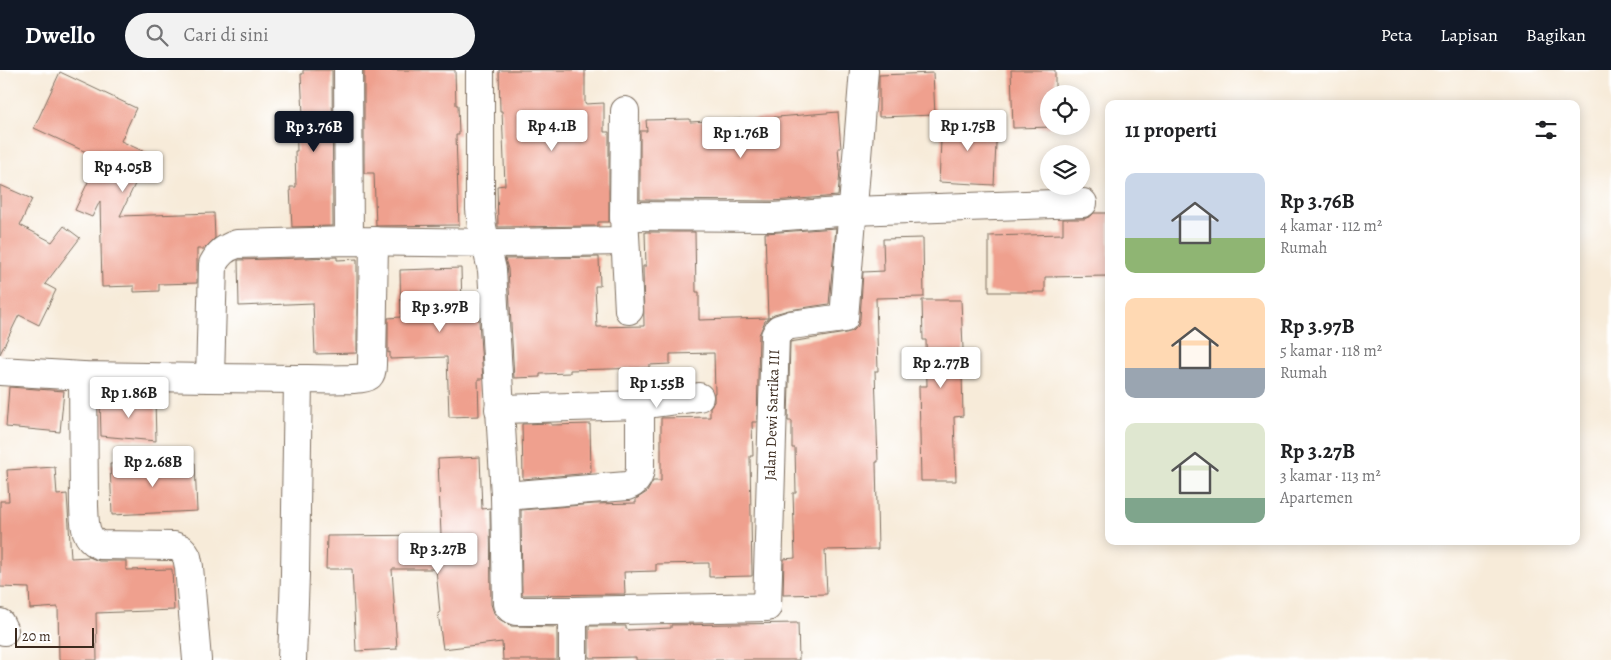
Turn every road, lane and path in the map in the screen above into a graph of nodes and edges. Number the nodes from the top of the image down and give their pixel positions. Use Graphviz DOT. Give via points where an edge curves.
graph roads {
  1 [pos="348,70"];
  2 [pos="480,70"];
  3 [pos="864,70"];
  4 [pos="625,111"];
  5 [pos="1083,202"];
  6 [pos="852,211"];
  7 [pos="625,228"];
  8 [pos="362,241"];
  9 [pos="486,243"];
  10 [pos="629,310"];
  11 [pos="0,372"];
  12 [pos="83,376"];
  13 [pos="210,378"];
  14 [pos="298,379"];
  15 [pos="699,397"];
  16 [pos="640,405"];
  17 [pos="499,409"];
  18 [pos="505,496"];
  19 [pos="573,611"];
  20 [pos="197,660"];
  21 [pos="292,660"];
  22 [pos="573,660"];
  1 -- 8 [label="street"];
  2 -- 9 [label="street" via="480,209"];
  3 -- 6 [label="street, Jalan Dewi Sartika III"];
  4 -- 7 [label="street"];
  5 -- 6 [label="street"];
  6 -- 7 [label="street"];
  6 -- 19 [label="street, Jalan Dewi Sartika III" via="844,318 791,325 779,329 775,336 767,607"];
  7 -- 9 [label="street"];
  7 -- 10 [label="street"];
  8 -- 9 [label="street"];
  8 -- 13 [label="street" via="237,244 225,248 213,264"];
  8 -- 14 [label="street" via="372,365 370,376"];
  9 -- 17 [label="street" via="492,270"];
  11 -- 12 [label="street"];
  12 -- 13 [label="street"];
  12 -- 20 [label="street" via="84,506 88,535 99,545 174,546 182,549 189,566"];
  13 -- 14 [label="street"];
  14 -- 21 [label="street"];
  15 -- 16 [label="street"];
  16 -- 17 [label="street"];
  16 -- 18 [label="street" via="640,469 632,484"];
  17 -- 18 [label="street"];
  18 -- 19 [label="street" via="507,604 516,611"];
  19 -- 22 [label="street"];
}
